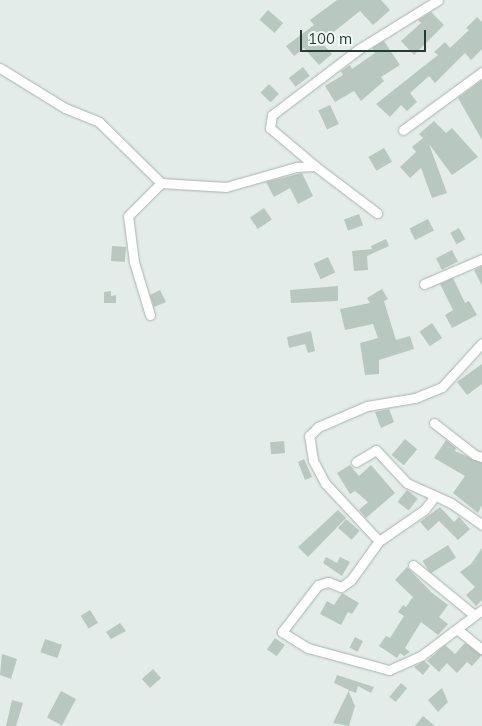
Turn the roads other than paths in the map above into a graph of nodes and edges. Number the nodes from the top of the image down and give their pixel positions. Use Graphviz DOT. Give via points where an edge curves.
graph roads {
  1 [pos="438,0"];
  2 [pos="0,68"];
  3 [pos="482,72"];
  4 [pos="403,130"];
  5 [pos="315,166"];
  6 [pos="161,183"];
  7 [pos="376,213"];
  8 [pos="482,259"];
  9 [pos="424,284"];
  10 [pos="150,315"];
  11 [pos="482,343"];
  12 [pos="434,423"];
  13 [pos="482,457"];
  14 [pos="356,462"];
  15 [pos="435,496"];
  16 [pos="482,525"];
  17 [pos="379,541"];
  18 [pos="413,565"];
  19 [pos="478,613"];
  20 [pos="457,629"];
  21 [pos="482,649"];
  1 -- 5 [label="street" via="359,49 272,115 270,128"];
  2 -- 6 [label="street" via="65,108 99,122"];
  3 -- 4 [label="street"];
  5 -- 6 [label="street" via="296,167 226,187"];
  5 -- 7 [label="street"];
  6 -- 10 [label="street" via="128,216 134,262"];
  8 -- 9 [label="street"];
  11 -- 17 [label="street" via="442,387 415,398 366,406 318,427 309,436 313,460 325,483"];
  12 -- 13 [label="street"];
  14 -- 15 [label="street" via="376,450 407,482"];
  15 -- 16 [label="street"];
  15 -- 17 [label="street" via="424,510"];
  17 -- 20 [label="street" via="351,580 342,587 328,582 318,585 282,632 308,648 389,670 422,654"];
  18 -- 19 [label="street"];
  19 -- 20 [label="street"];
  20 -- 21 [label="street"];
}
